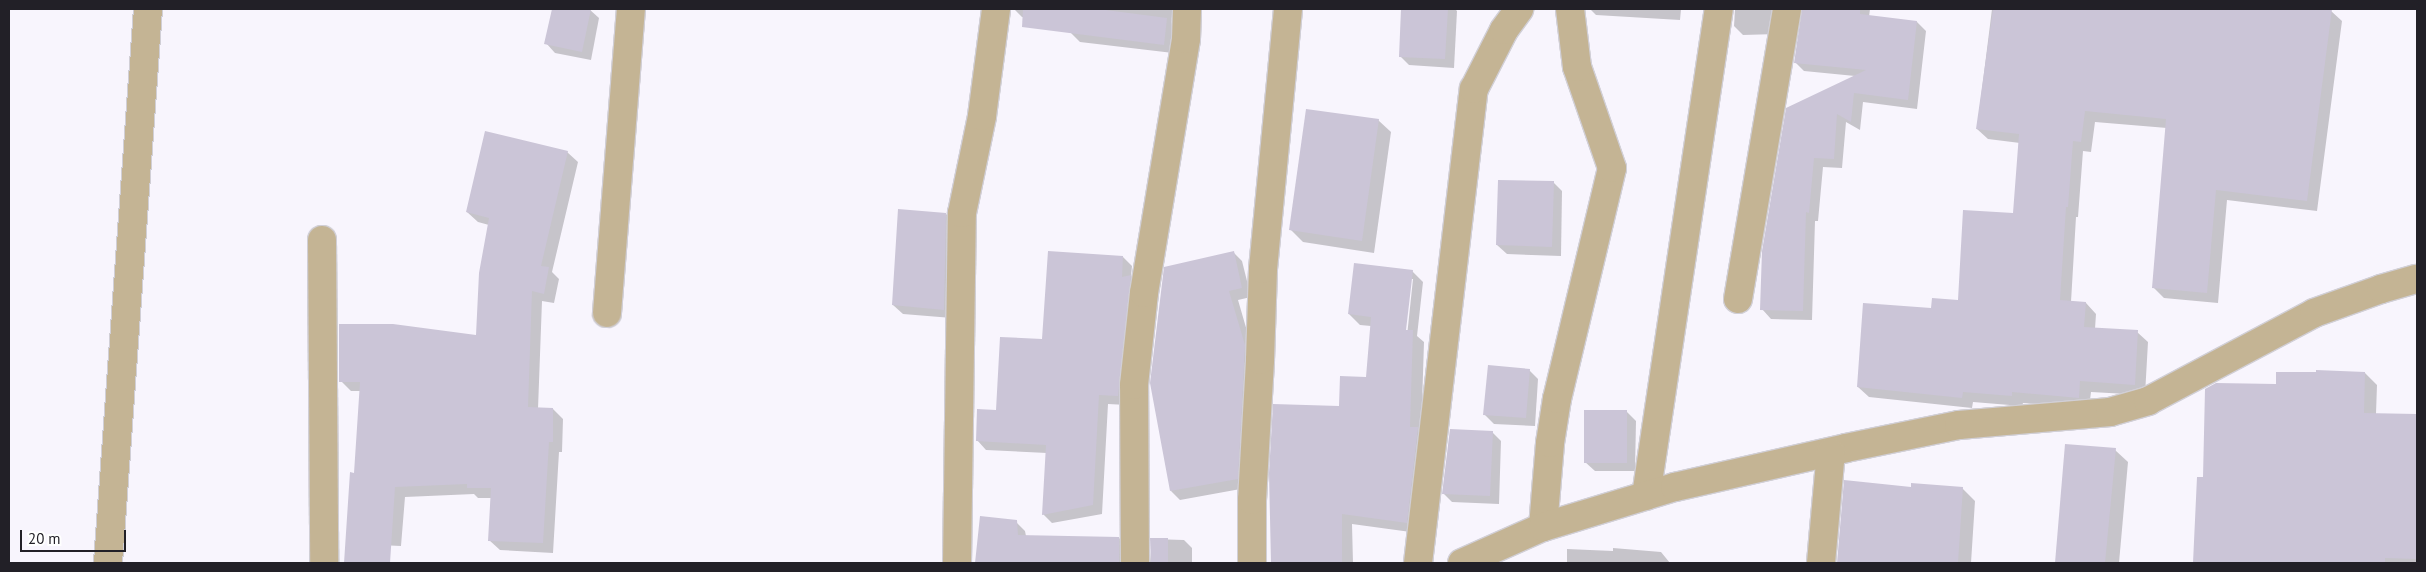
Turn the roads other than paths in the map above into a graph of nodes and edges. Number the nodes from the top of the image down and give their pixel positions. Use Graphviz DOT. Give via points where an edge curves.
graph roads {
  1 [pos="148,9"];
  2 [pos="631,9"];
  3 [pos="996,9"];
  4 [pos="1187,9"];
  5 [pos="1288,9"];
  6 [pos="1519,9"];
  7 [pos="1570,9"];
  8 [pos="1719,9"];
  9 [pos="1787,9"];
  10 [pos="322,240"];
  11 [pos="2417,279"];
  12 [pos="1738,300"];
  13 [pos="607,313"];
  14 [pos="1831,452"];
  15 [pos="1646,496"];
  16 [pos="1543,527"];
  17 [pos="108,563"];
  18 [pos="324,563"];
  19 [pos="957,563"];
  20 [pos="1135,563"];
  21 [pos="1252,563"];
  22 [pos="1418,563"];
  23 [pos="1462,563"];
  24 [pos="1821,563"];
  1 -- 17 [label="street"];
  2 -- 13 [label="street"];
  3 -- 19 [label="street" via="982,116 961,219"];
  4 -- 20 [label="street" via="1186,39 1144,293 1134,385"];
  5 -- 21 [label="street" via="1263,269"];
  6 -- 22 [label="street" via="1504,30 1474,89"];
  7 -- 16 [label="street" via="1577,68 1612,168 1557,399"];
  8 -- 15 [label="street"];
  9 -- 12 [label="street"];
  10 -- 18 [label="street"];
  11 -- 14 [label="street" via="2314,313 2148,401 2110,412 1959,425"];
  14 -- 15 [label="street"];
  14 -- 24 [label="street"];
  15 -- 16 [label="street"];
  16 -- 23 [label="street"];
}
